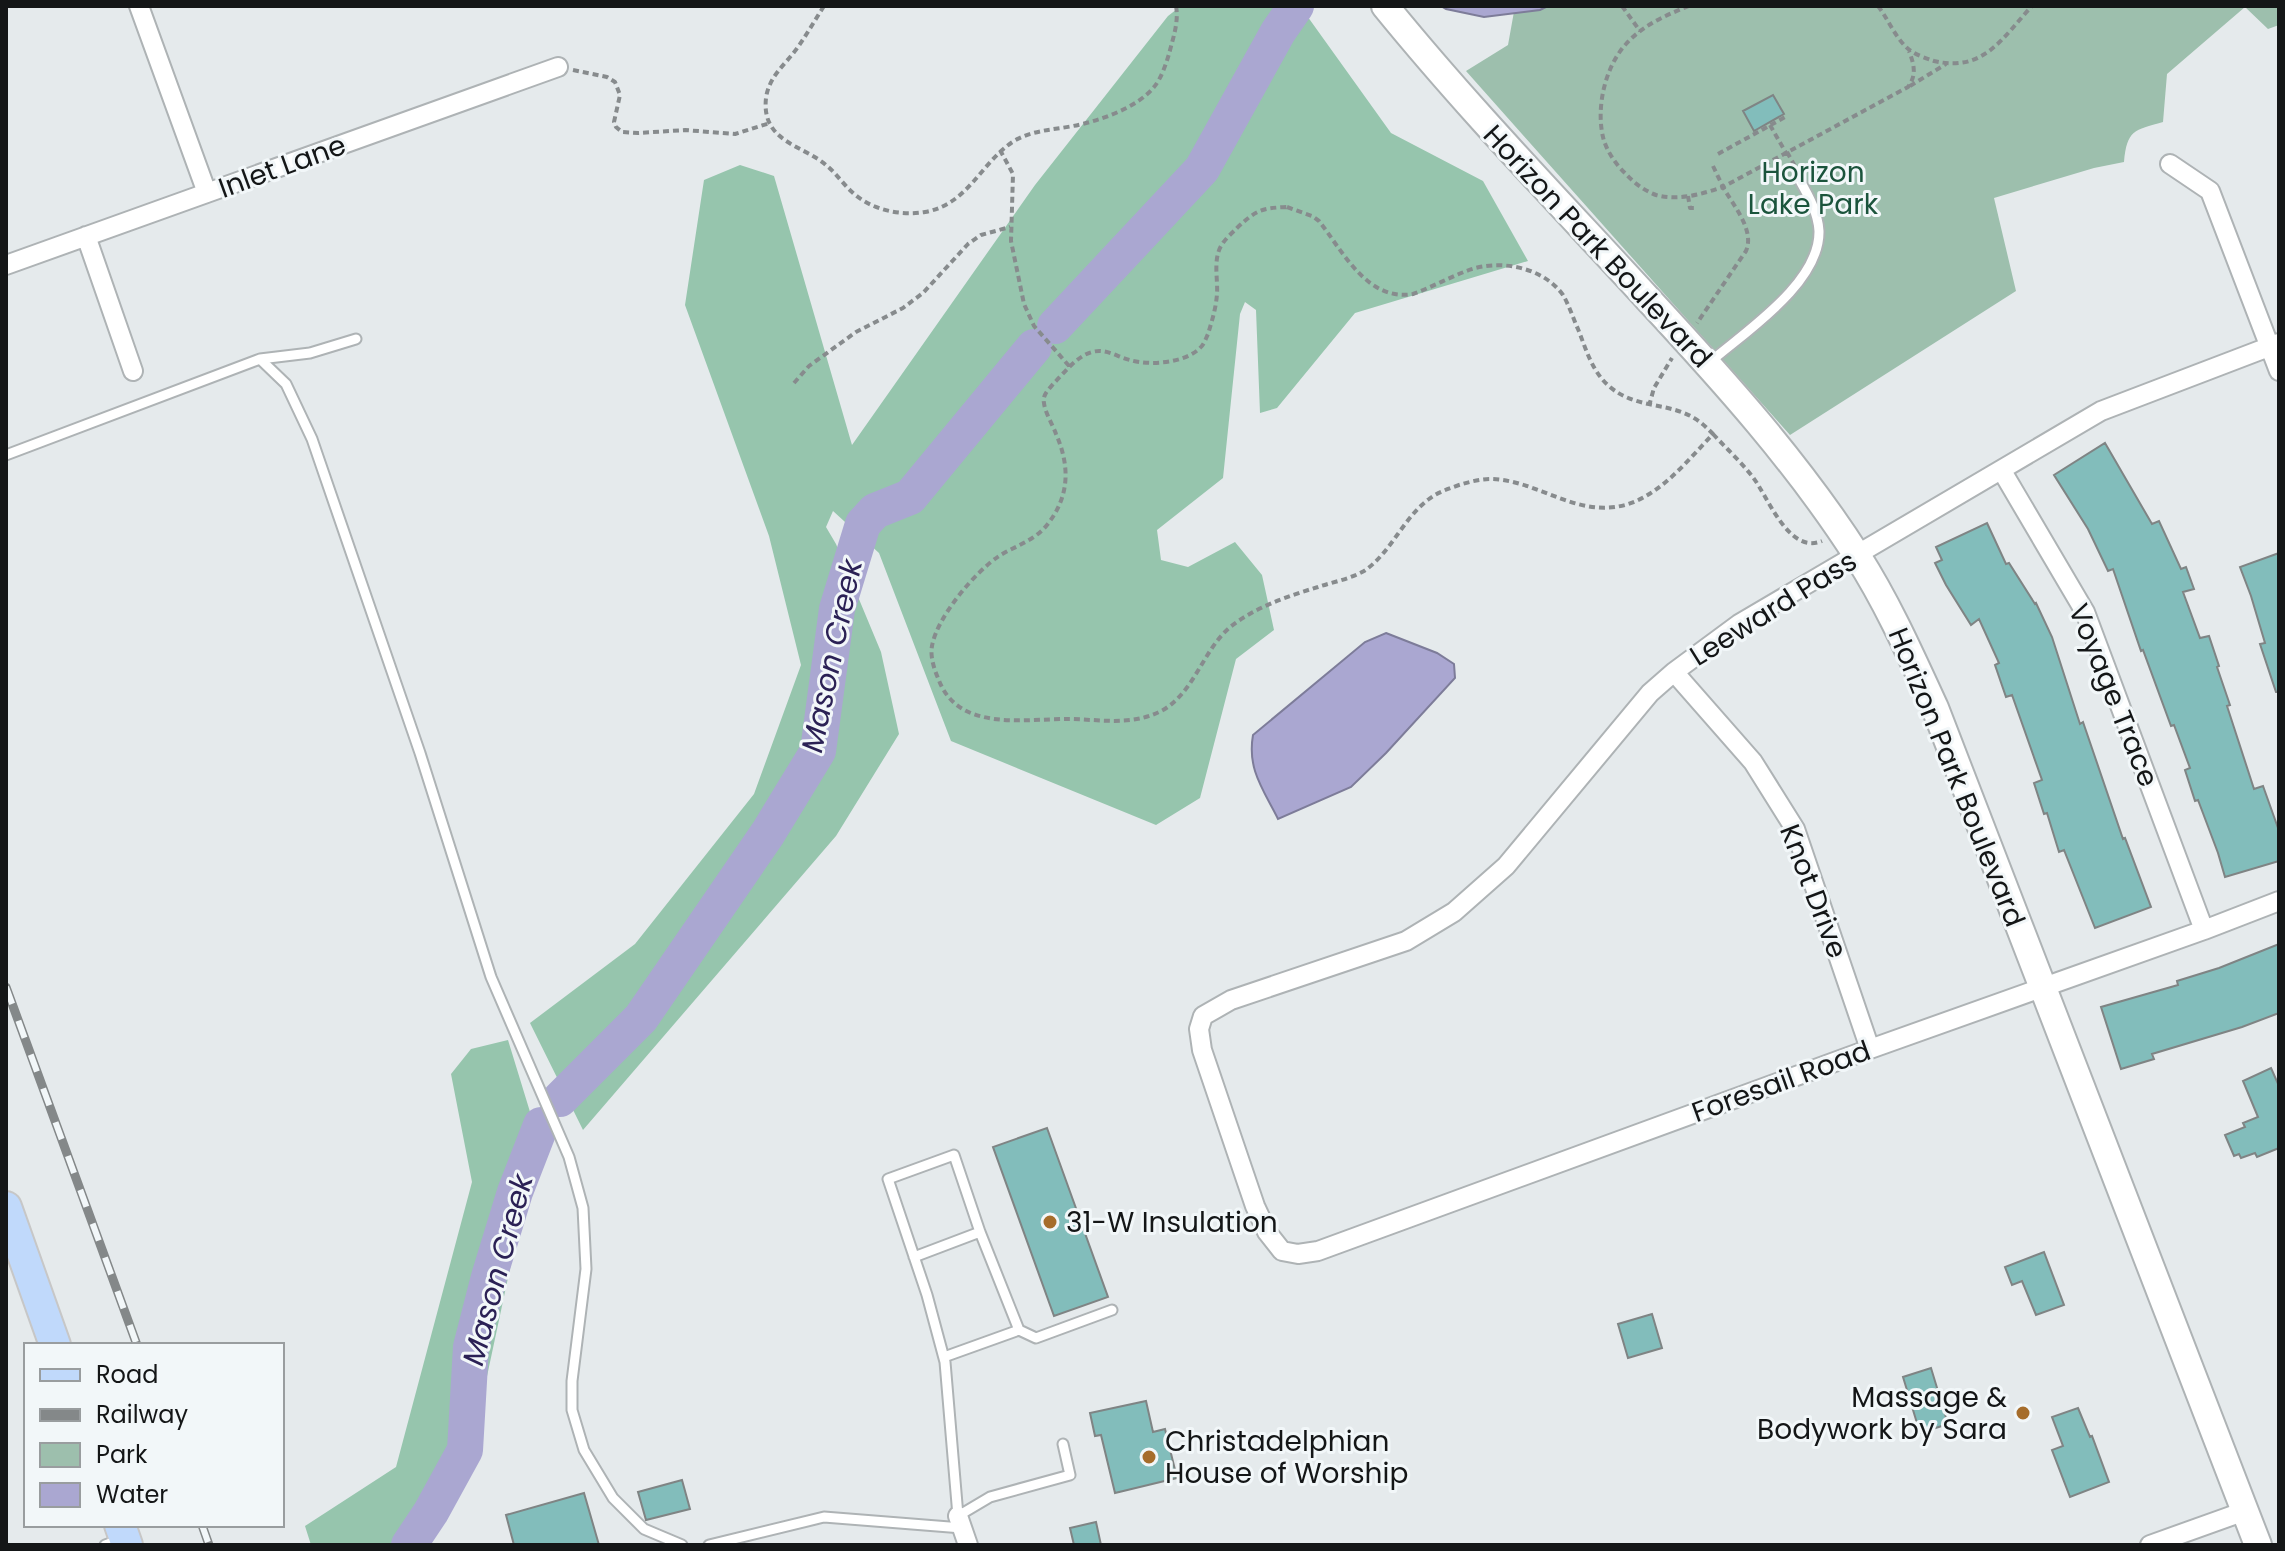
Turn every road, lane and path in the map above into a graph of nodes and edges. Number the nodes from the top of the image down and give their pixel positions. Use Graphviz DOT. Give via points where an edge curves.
graph roads {
  1 [pos="139,6"];
  2 [pos="824,6"];
  3 [pos="1176,6"];
  4 [pos="1385,6"];
  5 [pos="1622,6"];
  6 [pos="1689,6"];
  7 [pos="1878,6"];
  8 [pos="2032,6"];
  9 [pos="1640,31"];
  10 [pos="1909,51"];
  11 [pos="1946,64"];
  12 [pos="558,67"];
  13 [pos="1908,87"];
  14 [pos="1787,116"];
  15 [pos="770,123"];
  16 [pos="1770,125"];
  17 [pos="1000,150"];
  18 [pos="1786,153"];
  19 [pos="1718,154"];
  20 [pos="2170,164"];
  21 [pos="1713,166"];
  22 [pos="1799,179"];
  23 [pos="1723,187"];
  24 [pos="207,193"];
  25 [pos="1688,196"];
  26 [pos="1696,208"];
  27 [pos="1010,227"];
  28 [pos="86,236"];
  29 [pos="6,265"];
  30 [pos="1691,331"];
  31 [pos="356,339"];
  32 [pos="2275,345"];
  33 [pos="1676,352"];
  34 [pos="260,359"];
  35 [pos="1708,364"];
  36 [pos="1070,367"];
  37 [pos="133,371"];
  38 [pos="2279,371"];
  39 [pos="794,383"];
  40 [pos="1649,406"];
  41 [pos="1713,434"];
  42 [pos="6,455"];
  43 [pos="2002,471"];
  44 [pos="1822,541"];
  45 [pos="1857,555"];
  46 [pos="1674,672"];
  47 [pos="2279,901"];
  48 [pos="2204,930"];
  49 [pos="2043,989"];
  50 [pos="1870,1049"];
  51 [pos="6,1207"];
  52 [pos="980,1232"];
  53 [pos="1282,1251"];
  54 [pos="914,1257"];
  55 [pos="1112,1310"];
  56 [pos="1019,1330"];
  57 [pos="54,1343"];
  58 [pos="944,1357"];
  59 [pos="1063,1444"];
  60 [pos="2245,1511"];
  61 [pos="963,1530"];
  62 [pos="682,1545"];
  63 [pos="709,1545"];
  64 [pos="2150,1545"];
  65 [pos="2258,1545"];
  1 -- 24 [label="street"];
  2 -- 15 [label="path" via="770,83"];
  3 -- 17 [label="path" via="1167,61 1154,87 1115,113 1035,131"];
  4 -- 35 [label="street, Horizon Park Boulevard" via="1443,77"];
  5 -- 9 [label="path"];
  6 -- 9 [label="path"];
  7 -- 10 [label="path"];
  8 -- 11 [label="path" via="1998,46 1982,56"];
  9 -- 25 [label="path" via="1624,46 1608,75 1600,109 1603,139 1636,184 1655,195"];
  10 -- 11 [label="path"];
  10 -- 13 [label="path" via="1914,71"];
  11 -- 13 [label="path"];
  12 -- 15 [label="path" via="615,82 620,95 614,122 622,132 735,134"];
  12 -- 24 [label="street, Inlet Lane"];
  13 -- 18 [label="path"];
  14 -- 16 [label="path"];
  15 -- 17 [label="path" via="779,137 825,164 853,194 904,214 959,197"];
  16 -- 18 [label="path"];
  16 -- 19 [label="path"];
  17 -- 27 [label="path" via="1013,174"];
  18 -- 23 [label="path"];
  20 -- 32 [label="street" via="2210,191"];
  21 -- 23 [label="path"];
  22 -- 35 [label="lane" via="1814,206 1819,232 1814,261 1792,292"];
  23 -- 25 [label="path"];
  23 -- 30 [label="path" via="1744,223 1749,245"];
  24 -- 28 [label="street, Inlet Lane"];
  25 -- 26 [label="path" via="1690,208"];
  27 -- 36 [label="path" via="1024,304 1034,326"];
  27 -- 39 [label="path" via="968,244 923,293 856,332"];
  28 -- 29 [label="street, Inlet Lane"];
  28 -- 37 [label="street"];
  31 -- 34 [label="lane" via="310,353"];
  32 -- 38 [label="street"];
  32 -- 43 [label="street, Leeward Pass" via="2101,411"];
  33 -- 40 [label="path" via="1660,375"];
  34 -- 42 [label="lane"];
  34 -- 62 [label="lane" via="286,384 312,439 491,977 569,1157 583,1208 586,1269 572,1410 584,1450 613,1498 644,1529"];
  35 -- 45 [label="street, Horizon Park Boulevard" via="1777,444"];
  36 -- 40 [label="path" via="1094,351 1165,363 1200,349 1216,308 1221,245 1252,214 1287,207 1319,221 1354,269 1393,294 1413,294 1486,266 1517,267 1545,278 1564,297 1602,380"];
  36 -- 41 [label="path" via="1044,399 1066,464 1067,477 1053,516 1031,540 985,567 952,606 932,644 932,660 948,698 986,719 1118,723 1147,717 1173,702 1229,628 1299,592 1360,573 1379,558 1413,513 1446,489 1488,479 1511,481 1580,506 1622,506 1662,485"];
  40 -- 41 [label="path" via="1688,415"];
  41 -- 44 [label="path" via="1752,476 1786,529 1799,540"];
  43 -- 45 [label="street, Leeward Pass"];
  43 -- 48 [label="street, Voyage Trace" via="2085,612"];
  45 -- 46 [label="street, Leeward Pass" via="1739,624"];
  45 -- 49 [label="street, Horizon Park Boulevard" via="1935,708"];
  46 -- 50 [label="street, Knot Drive" via="1753,762 1795,829"];
  46 -- 53 [label="street, Leeward Pass" via="1650,693 1506,866 1454,912 1406,941 1231,1000 1203,1016 1202,1050 1255,1206"];
  47 -- 48 [label="street, Foresail Road"];
  48 -- 49 [label="street, Foresail Road"];
  49 -- 50 [label="street, Foresail Road"];
  49 -- 60 [label="street, Horizon Park Boulevard"];
  50 -- 53 [label="street, Foresail Road" via="1318,1251"];
  51 -- 57 [label="main road"];
  52 -- 54 [label="lane"];
  52 -- 54 [label="lane" via="954,1155 888,1179"];
  52 -- 56 [label="lane"];
  54 -- 58 [label="lane"];
  55 -- 56 [label="lane" via="1036,1338"];
  56 -- 58 [label="lane"];
  58 -- 61 [label="lane"];
  59 -- 61 [label="lane" via="1070,1475 990,1497"];
  60 -- 64 [label="street"];
  60 -- 65 [label="street, Horizon Park Boulevard"];
  61 -- 63 [label="lane" via="824,1517"];
}
